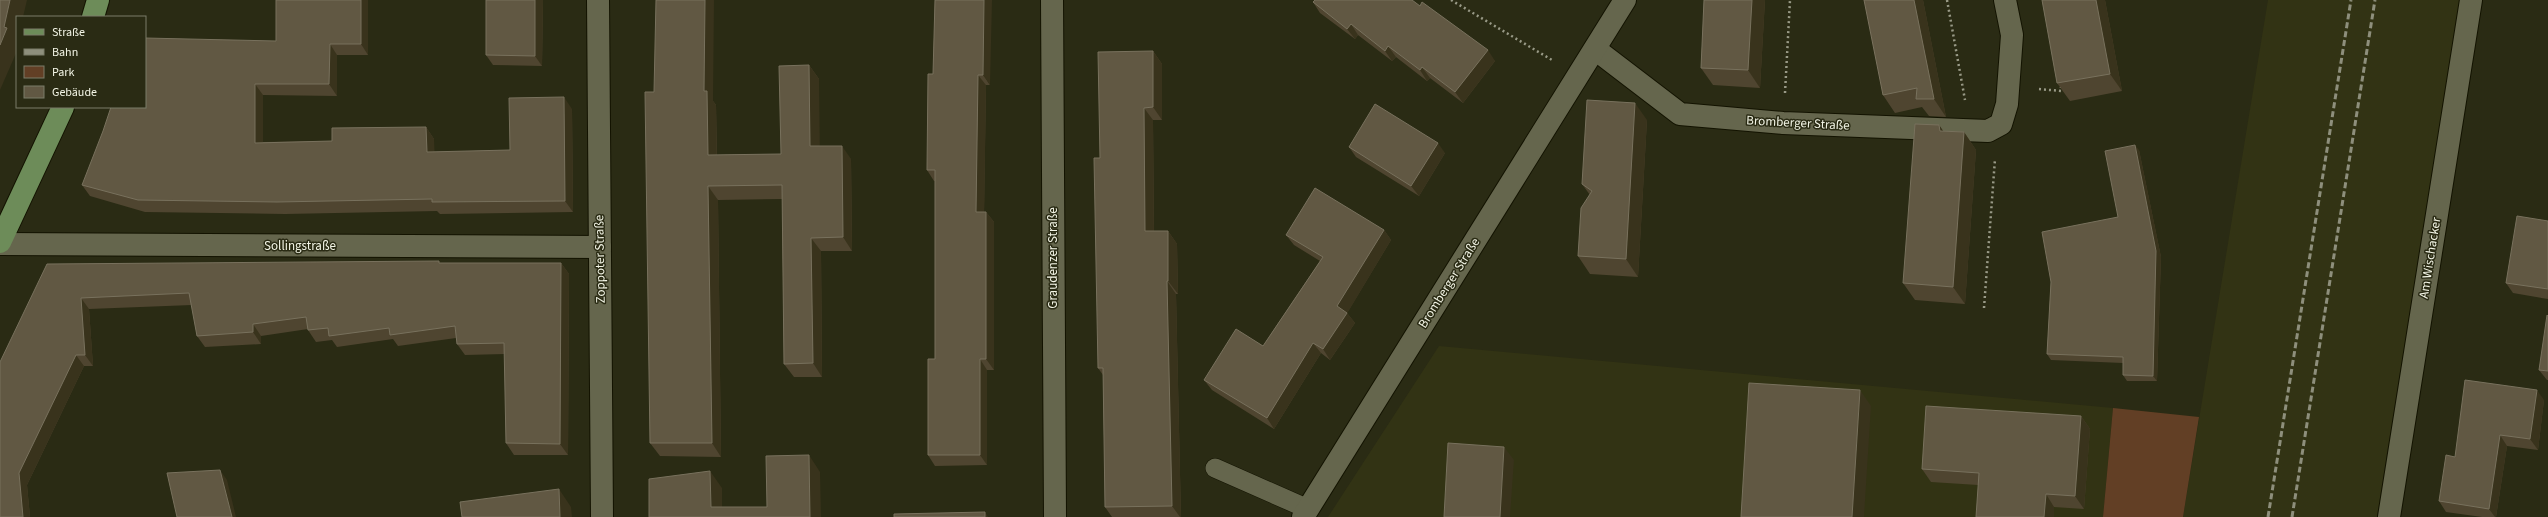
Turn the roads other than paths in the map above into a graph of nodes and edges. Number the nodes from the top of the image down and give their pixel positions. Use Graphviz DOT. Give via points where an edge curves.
graph roads {
  1 [pos="98,0"];
  2 [pos="598,0"];
  3 [pos="1052,0"];
  4 [pos="1625,0"];
  5 [pos="2005,0"];
  6 [pos="2471,0"];
  7 [pos="93,16"];
  8 [pos="1594,50"];
  9 [pos="63,108"];
  10 [pos="0,243"];
  11 [pos="600,247"];
  12 [pos="1215,468"];
  13 [pos="1305,513"];
  14 [pos="602,517"];
  15 [pos="1055,517"];
  16 [pos="2389,517"];
  1 -- 7 [label="main road"];
  2 -- 11 [label="street, Zoppoter Straße"];
  3 -- 15 [label="street, Graudenzer Straße"];
  4 -- 8 [label="street, Bromberger Straße"];
  5 -- 8 [label="street, Bromberger Straße" via="2012,35 2007,104 2001,124 1979,131 1783,123 1680,114"];
  6 -- 16 [label="street, Am Wischacker"];
  8 -- 13 [label="street, Bromberger Straße"];
  9 -- 10 [label="main road"];
  10 -- 11 [label="street, Sollingstraße"];
  11 -- 14 [label="street, Zoppoter Straße"];
  12 -- 13 [label="lane"];
}
